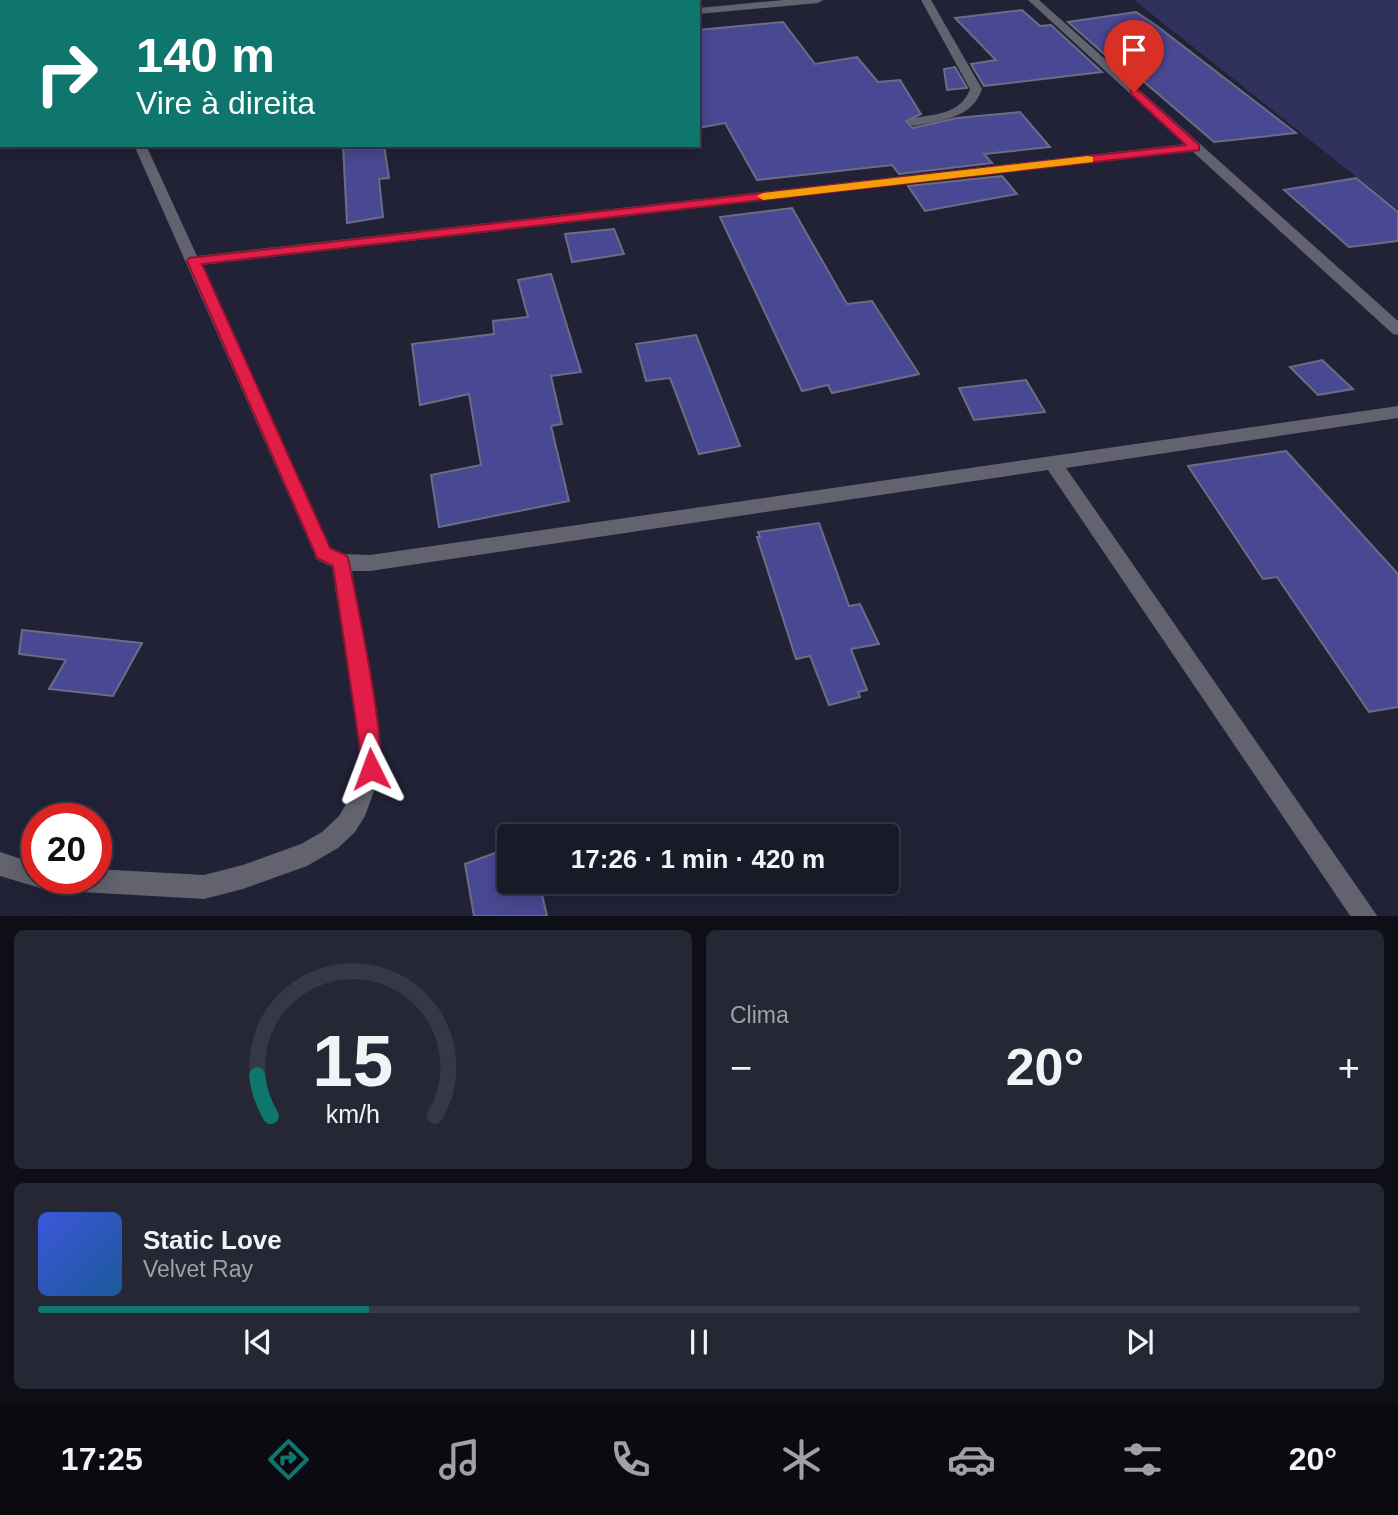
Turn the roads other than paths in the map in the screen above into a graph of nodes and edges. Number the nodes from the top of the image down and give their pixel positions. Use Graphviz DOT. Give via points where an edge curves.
graph roads {
  1 [pos="818,0"];
  2 [pos="926,0"];
  3 [pos="1033,0"];
  4 [pos="700,11"];
  5 [pos="914,122"];
  6 [pos="141,147"];
  7 [pos="1195,147"];
  8 [pos="194,261"];
  9 [pos="1398,330"];
  10 [pos="1398,412"];
  11 [pos="1053,463"];
  12 [pos="341,562"];
  13 [pos="0,864"];
  14 [pos="21,871"];
  15 [pos="112,882"];
  16 [pos="1366,916"];
  1 -- 4 [label="lane"];
  2 -- 5 [label="lane" via="976,89 966,110"];
  3 -- 7 [label="lane"];
  6 -- 8 [label="lane"];
  7 -- 8 [label="lane"];
  7 -- 9 [label="lane"];
  8 -- 12 [label="lane" via="323,553"];
  10 -- 11 [label="lane"];
  11 -- 12 [label="lane" via="370,563"];
  11 -- 16 [label="lane"];
  12 -- 15 [label="lane" via="371,769 347,824 307,854 204,887"];
  13 -- 14 [label="lane"];
}
